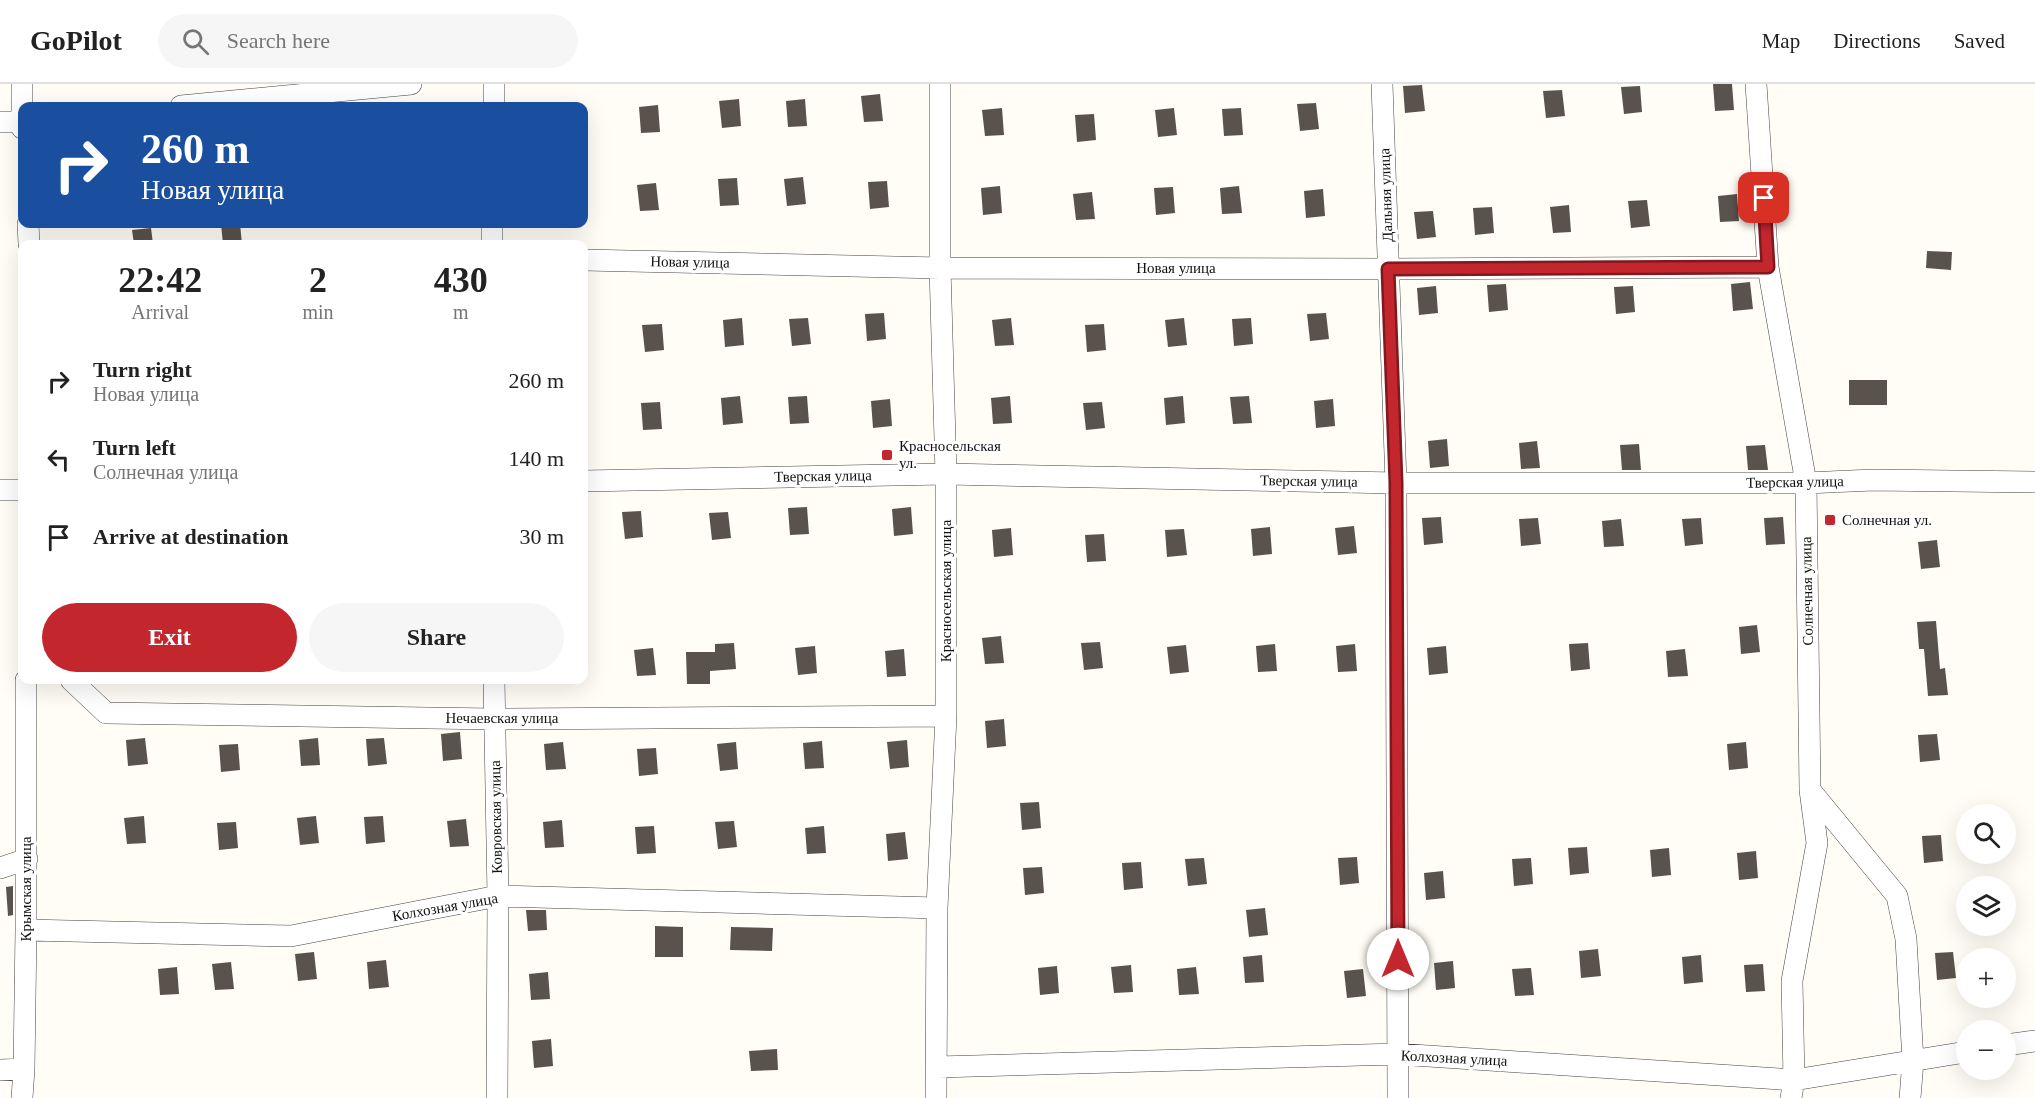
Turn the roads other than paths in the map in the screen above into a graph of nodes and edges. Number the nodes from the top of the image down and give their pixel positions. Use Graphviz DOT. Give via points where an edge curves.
graph roads {
  1 [pos="22,84"];
  2 [pos="411,84"];
  3 [pos="494,84"];
  4 [pos="940,84"];
  5 [pos="1382,84"];
  6 [pos="1756,84"];
  7 [pos="22,102"];
  8 [pos="223,102"];
  9 [pos="494,102"];
  10 [pos="0,122"];
  11 [pos="18,122"];
  12 [pos="588,260"];
  13 [pos="1768,267"];
  14 [pos="940,268"];
  15 [pos="1388,269"];
  16 [pos="946,474"];
  17 [pos="588,481"];
  18 [pos="2035,482"];
  19 [pos="1396,483"];
  20 [pos="1806,483"];
  21 [pos="0,490"];
  22 [pos="18,490"];
  23 [pos="26,684"];
  24 [pos="75,684"];
  25 [pos="494,684"];
  26 [pos="946,716"];
  27 [pos="494,719"];
  28 [pos="1810,789"];
  29 [pos="27,859"];
  30 [pos="0,868"];
  31 [pos="498,896"];
  32 [pos="937,908"];
  33 [pos="26,930"];
  34 [pos="2035,1041"];
  35 [pos="2016,1044"];
  36 [pos="1956,1053"];
  37 [pos="1398,1054"];
  38 [pos="1912,1060"];
  39 [pos="938,1067"];
  40 [pos="24,1069"];
  41 [pos="0,1070"];
  42 [pos="1792,1089"];
  43 [pos="22,1098"];
  44 [pos="496,1098"];
  45 [pos="936,1098"];
  46 [pos="1398,1098"];
  47 [pos="1910,1098"];
  1 -- 7 [label="street"];
  2 -- 8 [label="street"];
  3 -- 9 [label="street"];
  4 -- 14 [label="street, Красносельская улица"];
  5 -- 15 [label="street, Дальняя улица"];
  6 -- 13 [label="street, Солнечная улица"];
  10 -- 11 [label="street"];
  12 -- 14 [label="street, Новая улица"];
  13 -- 15 [label="street, Новая улица"];
  13 -- 20 [label="street, Солнечная улица"];
  14 -- 15 [label="street, Новая улица"];
  14 -- 16 [label="street, Красносельская улица"];
  15 -- 19 [label="street, Дальняя улица"];
  16 -- 17 [label="street, Тверская улица"];
  16 -- 19 [label="street, Тверская улица"];
  16 -- 26 [label="street, Красносельская улица"];
  18 -- 20 [label="street, Тверская улица"];
  19 -- 20 [label="street, Тверская улица"];
  19 -- 37 [label="street, Дальняя улица"];
  20 -- 28 [label="street, Солнечная улица"];
  21 -- 22 [label="street"];
  23 -- 29 [label="street, Крымская улица"];
  24 -- 27 [label="street, Нечаевская улица" via="106,714"];
  25 -- 27 [label="street, Ковровская улица"];
  26 -- 27 [label="street, Нечаевская улица"];
  26 -- 32 [label="street, Красносельская улица"];
  27 -- 31 [label="street, Ковровская улица"];
  28 -- 38 [label="street" via="1897,896 1906,939"];
  28 -- 42 [label="street, Солнечная улица" via="1817,843 1792,981"];
  29 -- 30 [label="street"];
  29 -- 33 [label="street, Крымская улица"];
  31 -- 32 [label="street, Колхозная улица"];
  31 -- 33 [label="street, Колхозная улица" via="291,936"];
  31 -- 44 [label="street, Ковровская улица"];
  32 -- 39 [label="street, Красносельская улица"];
  33 -- 40 [label="street, Крымская улица"];
  34 -- 35 [label="street"];
  36 -- 38 [label="street, Колхозная улица"];
  37 -- 39 [label="street, Колхозная улица"];
  37 -- 42 [label="street, Колхозная улица"];
  37 -- 46 [label="street, Дальняя улица"];
  38 -- 42 [label="street, Колхозная улица"];
  38 -- 47 [label="street"];
  39 -- 45 [label="street, Красносельская улица"];
  40 -- 41 [label="street"];
  40 -- 43 [label="street, Крымская улица"];
}
